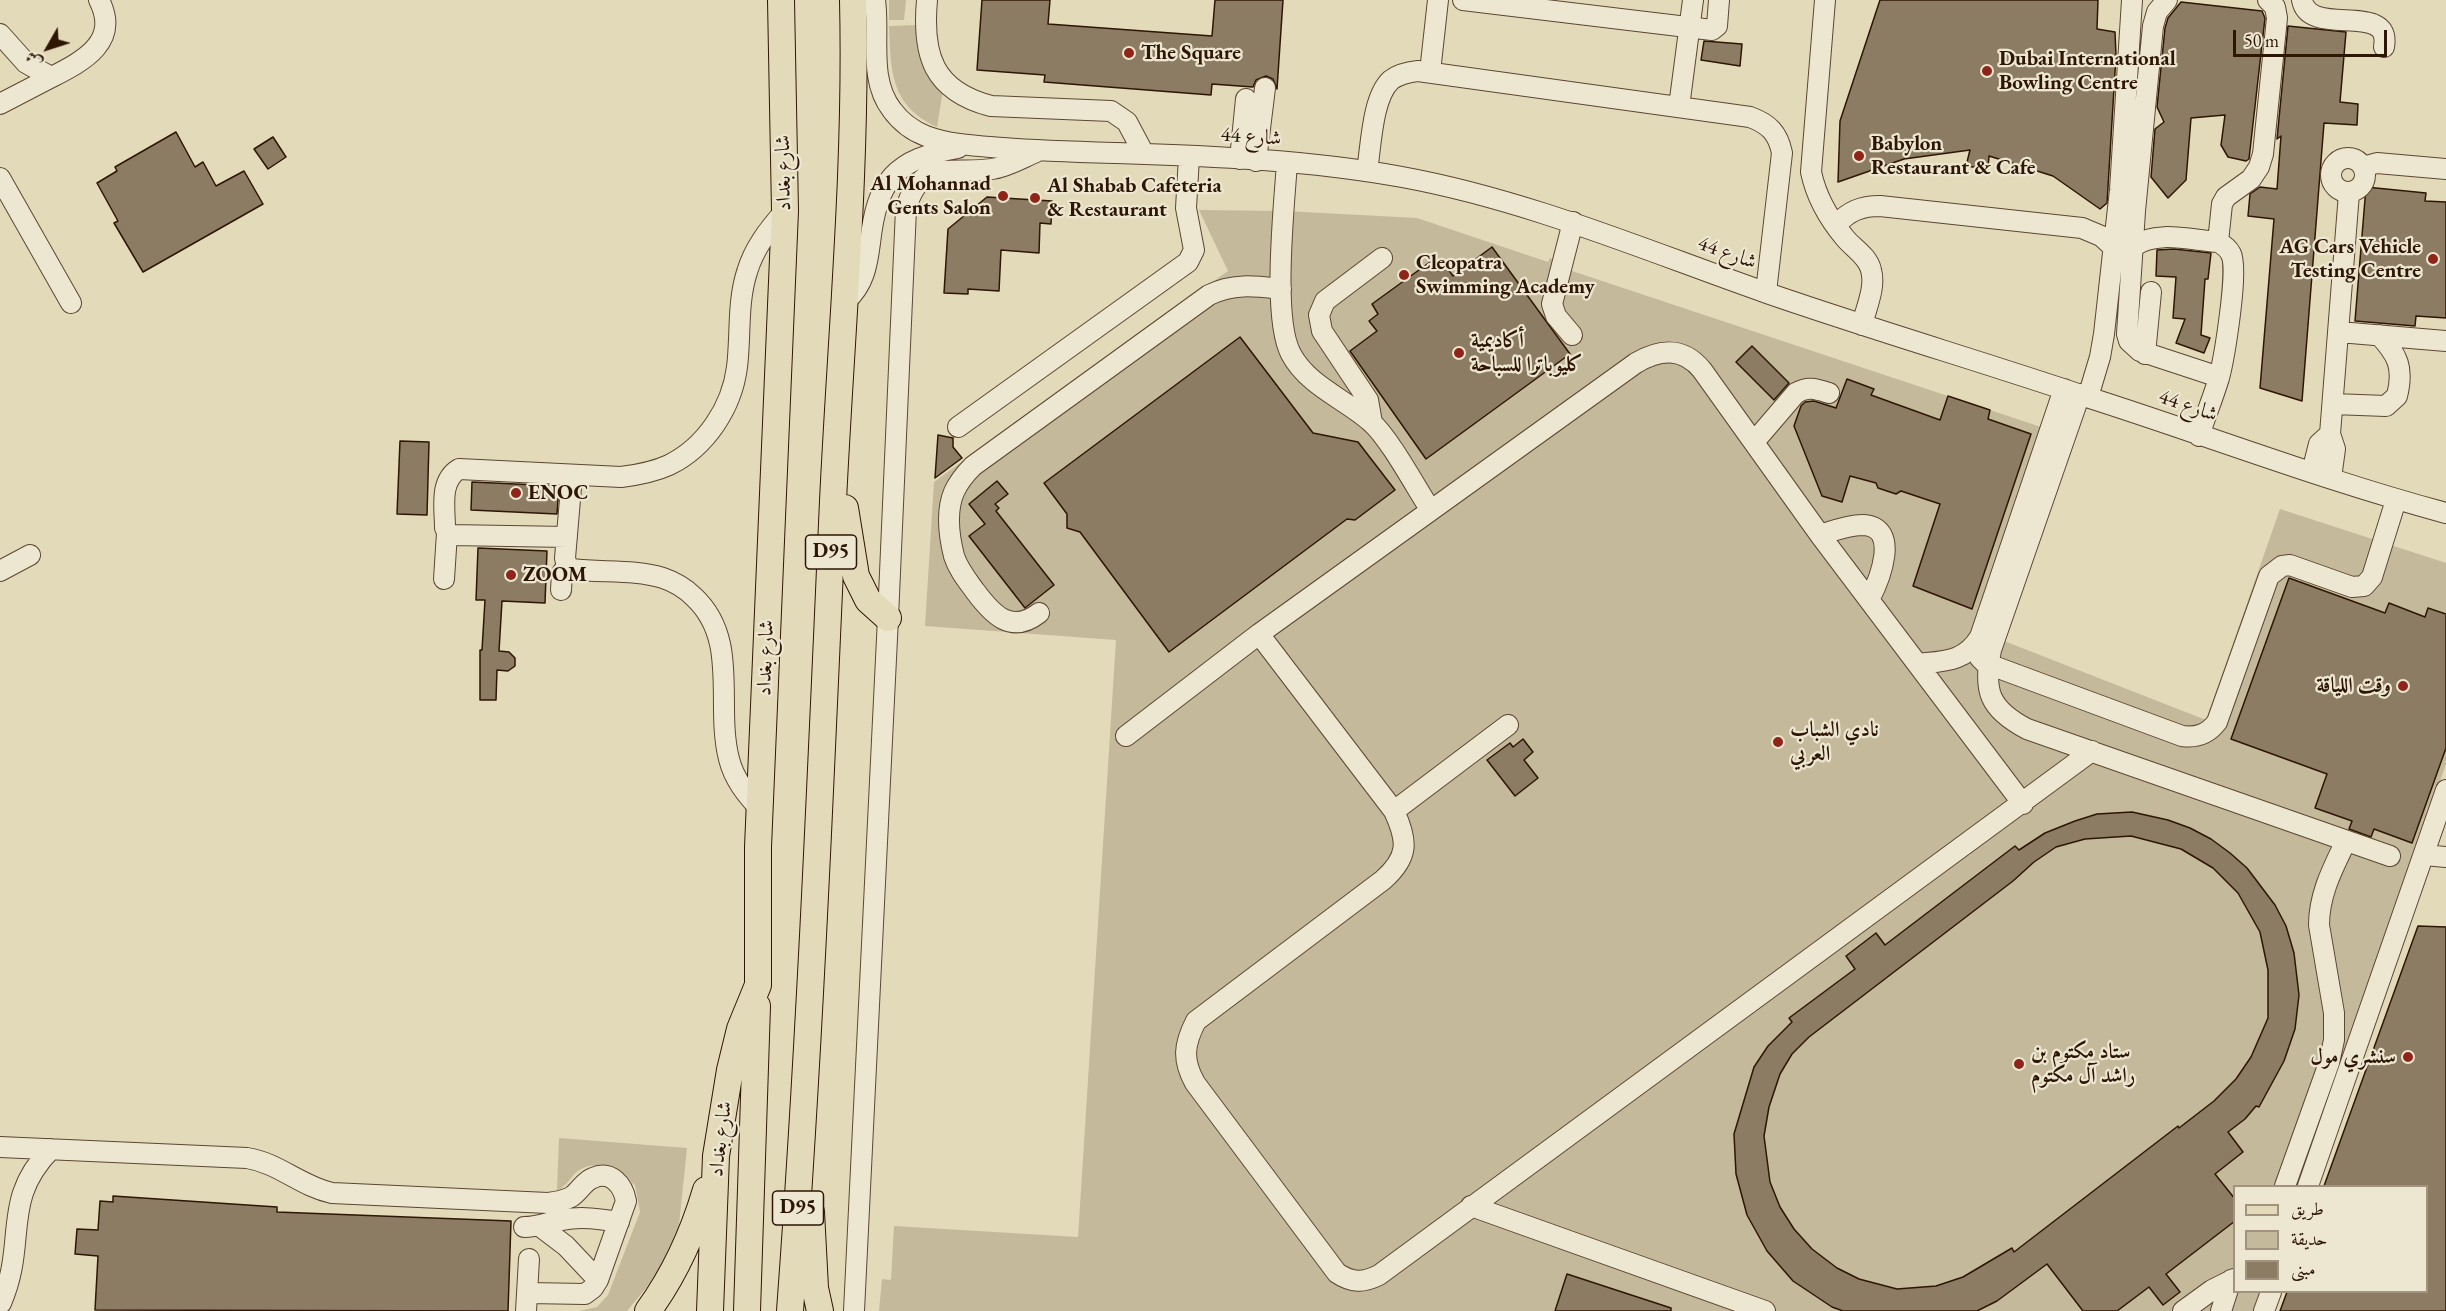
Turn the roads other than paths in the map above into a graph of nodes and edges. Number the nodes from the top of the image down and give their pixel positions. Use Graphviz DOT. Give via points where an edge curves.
graph roads {
  1 [pos="99,0"];
  2 [pos="781,0"];
  3 [pos="853,0"];
  4 [pos="875,0"];
  5 [pos="927,0"];
  6 [pos="1438,0"];
  7 [pos="1463,0"];
  8 [pos="1693,0"];
  9 [pos="1719,0"];
  10 [pos="1825,0"];
  11 [pos="2132,0"];
  12 [pos="2167,0"];
  13 [pos="2268,0"];
  14 [pos="2302,0"];
  15 [pos="1690,28"];
  16 [pos="0,34"];
  17 [pos="2384,47"];
  18 [pos="1430,72"];
  19 [pos="51,77"];
  20 [pos="1270,88"];
  21 [pos="1246,99"];
  22 [pos="0,104"];
  23 [pos="1679,107"];
  24 [pos="971,145"];
  25 [pos="1038,151"];
  26 [pos="1144,154"];
  27 [pos="1189,157"];
  28 [pos="1254,160"];
  29 [pos="1287,163"];
  30 [pos="2363,167"];
  31 [pos="2446,169"];
  32 [pos="1367,171"];
  33 [pos="0,178"];
  34 [pos="2349,193"];
  35 [pos="785,211"];
  36 [pos="1573,222"];
  37 [pos="1836,225"];
  38 [pos="2218,242"];
  39 [pos="2134,246"];
  40 [pos="2114,247"];
  41 [pos="1382,258"];
  42 [pos="1281,289"];
  43 [pos="1766,292"];
  44 [pos="2151,292"];
  45 [pos="846,301"];
  46 [pos="71,303"];
  47 [pos="1862,325"];
  48 [pos="2339,332"];
  49 [pos="1572,334"];
  50 [pos="2379,335"];
  51 [pos="2446,341"];
  52 [pos="2145,354"];
  53 [pos="2219,377"];
  54 [pos="1829,393"];
  55 [pos="2077,393"];
  56 [pos="2333,404"];
  57 [pos="1372,423"];
  58 [pos="958,427"];
  59 [pos="2330,434"];
  60 [pos="2199,436"];
  61 [pos="836,442"];
  62 [pos="1754,442"];
  63 [pos="2312,472"];
  64 [pos="572,476"];
  65 [pos="2331,478"];
  66 [pos="2396,500"];
  67 [pos="1430,509"];
  68 [pos="2446,513"];
  69 [pos="447,532"];
  70 [pos="1820,535"];
  71 [pos="567,537"];
  72 [pos="30,555"];
  73 [pos="567,566"];
  74 [pos="0,571"];
  75 [pos="444,579"];
  76 [pos="561,590"];
  77 [pos="1869,600"];
  78 [pos="1039,613"];
  79 [pos="888,618"];
  80 [pos="1259,634"];
  81 [pos="1976,644"];
  82 [pos="1918,664"];
  83 [pos="1988,665"];
  84 [pos="1508,725"];
  85 [pos="1125,736"];
  86 [pos="2092,751"];
  87 [pos="2446,790"];
  88 [pos="2023,804"];
  89 [pos="760,809"];
  90 [pos="1394,811"];
  91 [pos="2439,835"];
  92 [pos="2346,841"];
  93 [pos="2424,855"];
  94 [pos="2390,856"];
  95 [pos="2446,856"];
  96 [pos="758,985"];
  97 [pos="806,1104"];
  98 [pos="0,1147"];
  99 [pos="51,1149"];
  100 [pos="716,1155"];
  101 [pos="2285,1185"];
  102 [pos="2308,1185"];
  103 [pos="1472,1206"];
  104 [pos="619,1222"];
  105 [pos="529,1259"];
  106 [pos="598,1280"];
  107 [pos="2233,1280"];
  108 [pos="2271,1293"];
  109 [pos="527,1302"];
  110 [pos="1,1304"];
  111 [pos="648,1311"];
  112 [pos="710,1311"];
  113 [pos="747,1311"];
  114 [pos="790,1311"];
  115 [pos="820,1311"];
  116 [pos="854,1311"];
  117 [pos="1766,1311"];
  118 [pos="2183,1311"];
  119 [pos="2220,1311"];
  120 [pos="2264,1311"];
  1 -- 19 [label="street" via="105,25 99,45 86,59"];
  2 -- 35 [label="main road, شارع بغداد"];
  3 -- 45 [label="main road, D95"];
  4 -- 24 [label="street, شارع 44" via="878,76 890,106 902,121 925,135"];
  5 -- 26 [label="street" via="926,46 939,74 956,92 991,106 1111,111 1127,122"];
  6 -- 18 [label="street"];
  7 -- 15 [label="street"];
  8 -- 15 [label="street"];
  9 -- 15 [label="street" via="1716,28"];
  10 -- 37 [label="street" via="1811,172 1818,197"];
  11 -- 40 [label="street"];
  12 -- 39 [label="street" via="2157,12 2153,26"];
  13 -- 38 [label="street" via="2277,18 2263,154 2251,179 2222,204"];
  14 -- 17 [label="street" via="2307,12 2315,16 2376,23 2383,30"];
  15 -- 23 [label="street"];
  16 -- 19 [label="street" via="26,63"];
  18 -- 23 [label="street"];
  18 -- 32 [label="street" via="1404,73 1383,90"];
  19 -- 22 [label="street"];
  20 -- 28 [label="street"];
  21 -- 28 [label="street"];
  23 -- 43 [label="street" via="1750,117 1768,126 1779,141 1782,153"];
  24 -- 25 [label="street, شارع 44"];
  24 -- 45 [label="street, شارع 44" via="918,157 887,183 875,206 866,271"];
  25 -- 26 [label="street, شارع 44"];
  25 -- 79 [label="street" via="995,169 942,170 929,174 910,195"];
  26 -- 27 [label="street, شارع 44"];
  27 -- 28 [label="street, شارع 44"];
  27 -- 58 [label="street" via="1186,208 1194,250 1188,262"];
  28 -- 29 [label="street, شارع 44"];
  29 -- 32 [label="street, شارع 44"];
  29 -- 42 [label="street"];
  30 -- 31 [label="street" via="2373,163"];
  30 -- 34 [label="street" via="2361,186"];
  30 -- 34 [label="street" via="2346,158 2335,165 2333,183"];
  32 -- 36 [label="street, شارع 44" via="1453,188"];
  33 -- 46 [label="street"];
  34 -- 48 [label="street"];
  35 -- 64 [label="street" via="756,249 747,272 733,387 706,436 670,464 640,475"];
  35 -- 89 [label="main road, شارع بغداد"];
  36 -- 43 [label="street, شارع 44"];
  36 -- 49 [label="street" via="1552,304 1556,316"];
  37 -- 40 [label="street" via="1855,209 1880,206 2082,228"];
  37 -- 47 [label="street" via="1871,269 1873,283"];
  38 -- 39 [label="street" via="2151,237"];
  38 -- 53 [label="street" via="2226,246 2234,261"];
  39 -- 52 [label="street" via="2127,334 2134,347"];
  40 -- 55 [label="street" via="2103,346"];
  41 -- 57 [label="street" via="1325,301 1319,315 1322,331 1368,400"];
  42 -- 57 [label="street" via="1285,338 1298,365"];
  42 -- 78 [label="street" via="1237,286 1209,295 962,477 954,493 949,521 954,555 963,575 994,614 1005,621 1017,623"];
  43 -- 47 [label="street, شارع 44"];
  44 -- 52 [label="street"];
  45 -- 61 [label="main road, D95"];
  47 -- 55 [label="street, شارع 44"];
  48 -- 50 [label="street"];
  48 -- 56 [label="street"];
  50 -- 51 [label="street"];
  50 -- 56 [label="street" via="2399,362 2397,396 2386,406"];
  52 -- 53 [label="street"];
  53 -- 60 [label="street"];
  54 -- 62 [label="street" via="1804,388 1796,393"];
  55 -- 60 [label="street, شارع 44"];
  55 -- 81 [label="street"];
  55 -- 83 [label="street"];
  56 -- 59 [label="street"];
  57 -- 67 [label="street"];
  59 -- 63 [label="street" via="2319,444"];
  59 -- 65 [label="street" via="2335,449"];
  60 -- 63 [label="street, شارع 44"];
  61 -- 79 [label="main road" via="856,576 868,600"];
  61 -- 97 [label="main road, D95"];
  62 -- 67 [label="street" via="1694,361 1673,352 1660,352 1636,363"];
  62 -- 70 [label="street"];
  63 -- 65 [label="street, شارع 44"];
  64 -- 69 [label="street" via="459,469 445,485"];
  64 -- 71 [label="street"];
  65 -- 66 [label="street, شارع 44"];
  66 -- 68 [label="street, شارع 44"];
  66 -- 83 [label="street" via="2374,573 2364,586 2352,587 2290,565 2269,576 2220,714 2206,733 2182,736"];
  67 -- 80 [label="street"];
  69 -- 71 [label="street"];
  69 -- 75 [label="street"];
  70 -- 77 [label="street"];
  70 -- 77 [label="street" via="1864,525 1882,537 1885,558"];
  71 -- 73 [label="street"];
  72 -- 74 [label="street"];
  73 -- 76 [label="street" via="562,573"];
  73 -- 89 [label="street" via="651,575 688,591 701,603 711,616 722,648 729,759 746,795"];
  77 -- 82 [label="street"];
  79 -- 116 [label="street"];
  80 -- 85 [label="street"];
  80 -- 90 [label="street"];
  81 -- 82 [label="street" via="1957,659"];
  81 -- 83 [label="street" via="1980,658"];
  82 -- 88 [label="street"];
  83 -- 86 [label="street" via="1989,692 2011,720"];
  84 -- 90 [label="street"];
  86 -- 88 [label="street"];
  86 -- 92 [label="street"];
  87 -- 91 [label="street"];
  88 -- 103 [label="street"];
  89 -- 96 [label="main road, شارع بغداد"];
  90 -- 103 [label="street" via="1405,844 1394,870 1196,1021 1186,1044 1187,1068 1337,1273 1347,1279 1358,1282 1379,1275"];
  91 -- 93 [label="street"];
  92 -- 94 [label="street"];
  92 -- 101 [label="street" via="2327,882 2319,912 2334,1013 2334,1040"];
  93 -- 95 [label="street"];
  93 -- 102 [label="street"];
  96 -- 100 [label="main road, شارع بغداد" via="740,1029"];
  96 -- 113 [label="main road"];
  97 -- 114 [label="main road, D95"];
  97 -- 115 [label="main road" via="815,1288"];
  98 -- 99 [label="street"];
  99 -- 104 [label="street" via="247,1158 272,1164 308,1186 332,1193 548,1203 561,1202 592,1178 604,1176 624,1189 626,1201"];
  99 -- 110 [label="street" via="30,1170 17,1196 11,1276"];
  100 -- 111 [label="main road" via="682,1257"];
  100 -- 112 [label="main road, شارع بغداد"];
  103 -- 117 [label="street"];
  104 -- 106 [label="street"];
  104 -- 106 [label="street" via="575,1218 533,1227 566,1246"];
  105 -- 109 [label="street"];
  106 -- 109 [label="street" via="585,1294"];
  107 -- 118 [label="street"];
  107 -- 119 [label="street"];
  108 -- 120 [label="street"];
}
